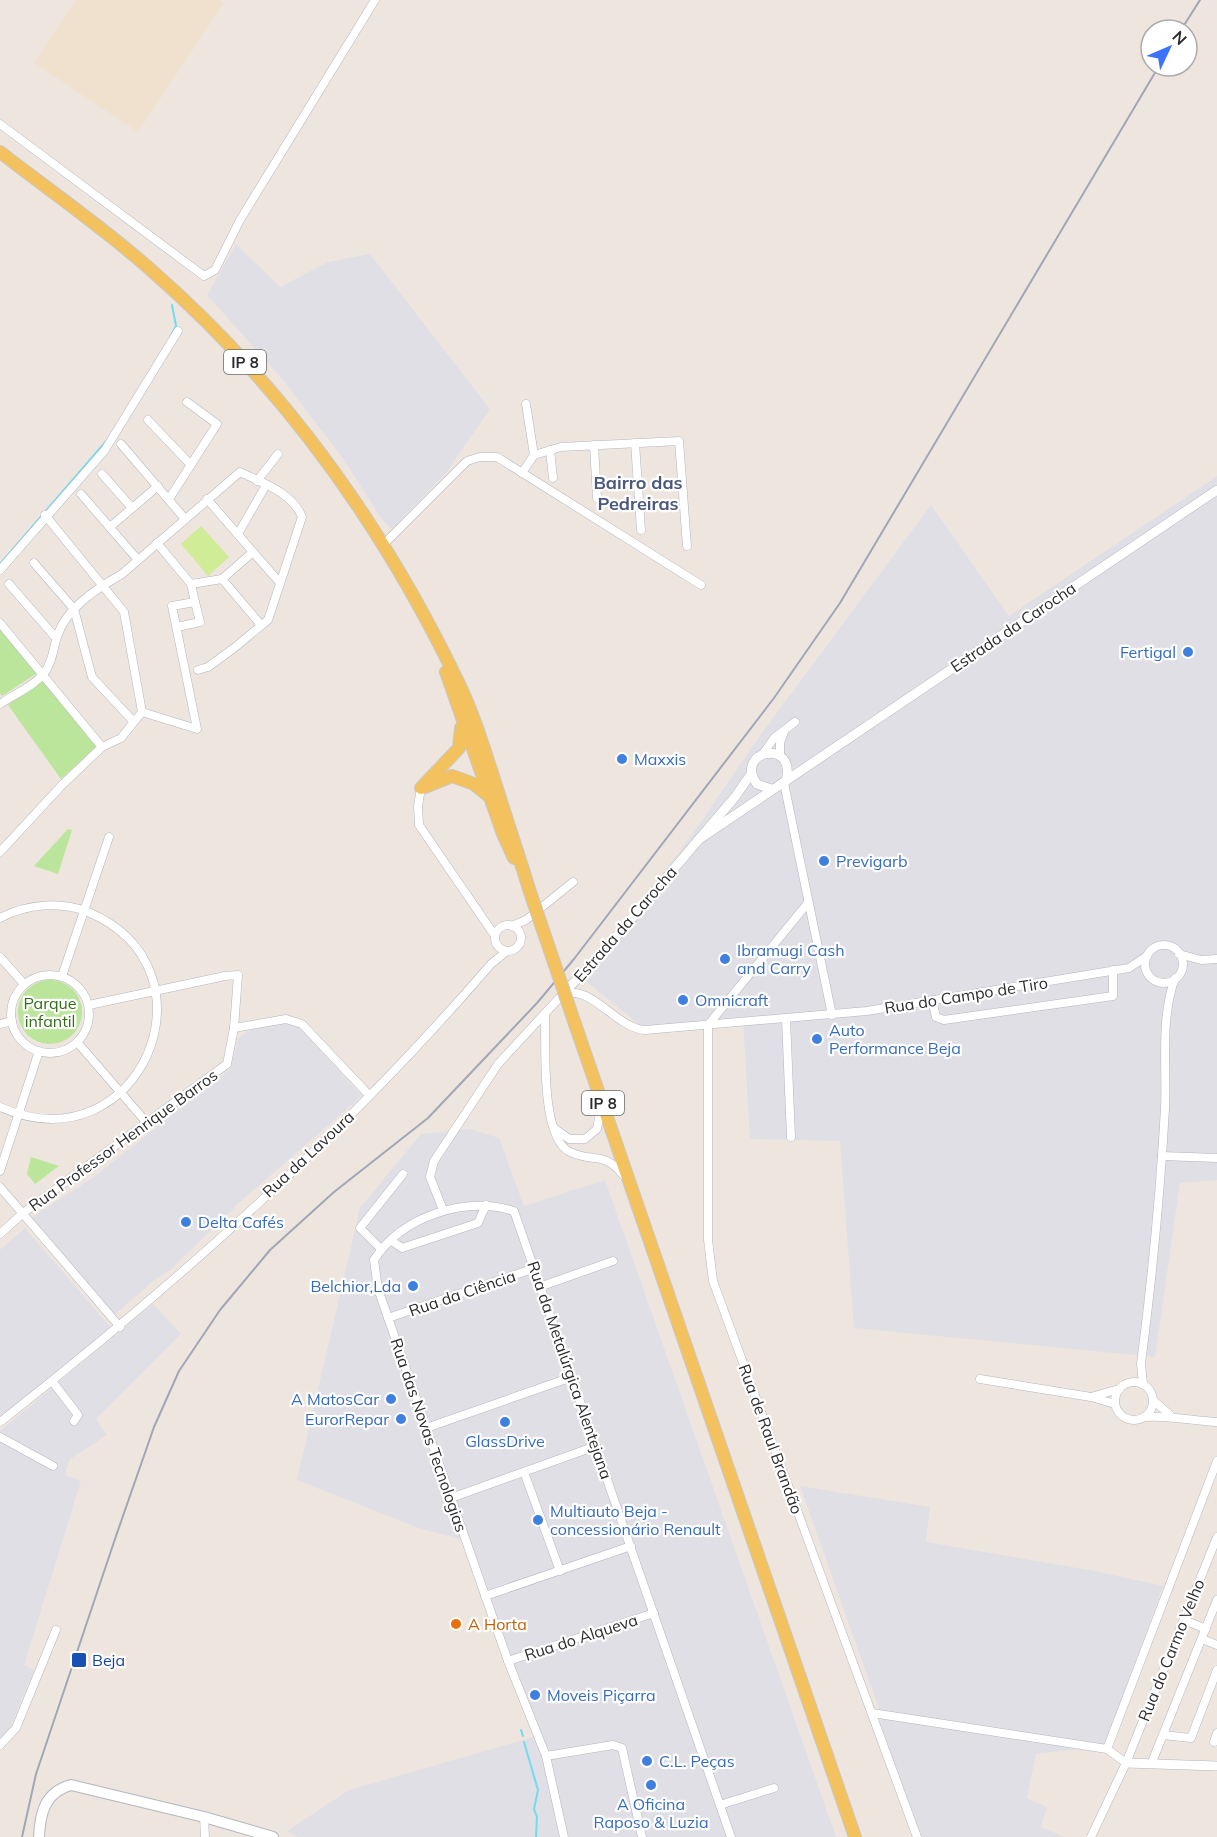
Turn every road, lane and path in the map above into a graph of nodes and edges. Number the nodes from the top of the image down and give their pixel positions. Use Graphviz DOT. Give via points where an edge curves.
graph roads {
  1 [pos="375,0"];
  2 [pos="0,124"];
  3 [pos="0,152"];
  4 [pos="178,331"];
  5 [pos="187,402"];
  6 [pos="526,404"];
  7 [pos="148,420"];
  8 [pos="635,443"];
  9 [pos="121,444"];
  10 [pos="594,445"];
  11 [pos="550,450"];
  12 [pos="278,454"];
  13 [pos="534,455"];
  14 [pos="190,464"];
  15 [pos="522,473"];
  16 [pos="102,474"];
  17 [pos="553,478"];
  18 [pos="257,481"];
  19 [pos="266,485"];
  20 [pos="158,486"];
  21 [pos="1217,490"];
  22 [pos="81,494"];
  23 [pos="597,498"];
  24 [pos="169,499"];
  25 [pos="207,499"];
  26 [pos="132,508"];
  27 [pos="45,515"];
  28 [pos="185,519"];
  29 [pos="110,527"];
  30 [pos="641,530"];
  31 [pos="237,534"];
  32 [pos="157,543"];
  33 [pos="384,544"];
  34 [pos="687,546"];
  35 [pos="253,552"];
  36 [pos="138,560"];
  37 [pos="34,563"];
  38 [pos="0,570"];
  39 [pos="222,579"];
  40 [pos="280,583"];
  41 [pos="9,584"];
  42 [pos="191,584"];
  43 [pos="103,585"];
  44 [pos="701,585"];
  45 [pos="195,602"];
  46 [pos="74,609"];
  47 [pos="0,623"];
  48 [pos="261,625"];
  49 [pos="177,627"];
  50 [pos="430,627"];
  51 [pos="56,638"];
  52 [pos="185,664"];
  53 [pos="198,670"];
  54 [pos="44,674"];
  55 [pos="189,683"];
  56 [pos="0,704"];
  57 [pos="459,710"];
  58 [pos="142,712"];
  59 [pos="133,721"];
  60 [pos="795,722"];
  61 [pos="784,731"];
  62 [pos="102,747"];
  63 [pos="763,754"];
  64 [pos="481,757"];
  65 [pos="782,758"];
  66 [pos="447,763"];
  67 [pos="809,764"];
  68 [pos="751,774"];
  69 [pos="452,777"];
  70 [pos="785,782"];
  71 [pos="421,789"];
  72 [pos="769,789"];
  73 [pos="493,791"];
  74 [pos="735,797"];
  75 [pos="788,801"];
  76 [pos="742,809"];
  77 [pos="109,837"];
  78 [pos="698,840"];
  79 [pos="0,852"];
  80 [pos="573,882"];
  81 [pos="807,904"];
  82 [pos="83,910"];
  83 [pos="484,917"];
  84 [pos="0,918"];
  85 [pos="525,920"];
  86 [pos="502,927"];
  87 [pos="512,927"];
  88 [pos="520,934"];
  89 [pos="495,936"];
  90 [pos="497,946"];
  91 [pos="507,951"];
  92 [pos="1179,954"];
  93 [pos="1147,956"];
  94 [pos="0,957"];
  95 [pos="1217,959"];
  96 [pos="1201,960"];
  97 [pos="491,964"];
  98 [pos="1130,968"];
  99 [pos="1113,970"];
  100 [pos="1148,974"];
  101 [pos="1178,975"];
  102 [pos="62,976"];
  103 [pos="1156,980"];
  104 [pos="24,984"];
  105 [pos="155,991"];
  106 [pos="562,995"];
  107 [pos="932,1000"];
  108 [pos="1167,1001"];
  109 [pos="89,1005"];
  110 [pos="545,1014"];
  111 [pos="832,1015"];
  112 [pos="786,1019"];
  113 [pos="12,1021"];
  114 [pos="0,1024"];
  115 [pos="708,1025"];
  116 [pos="234,1028"];
  117 [pos="77,1042"];
  118 [pos="39,1051"];
  119 [pos="121,1093"];
  120 [pos="369,1095"];
  121 [pos="602,1101"];
  122 [pos="0,1107"];
  123 [pos="17,1114"];
  124 [pos="147,1122"];
  125 [pos="553,1127"];
  126 [pos="791,1137"];
  127 [pos="1162,1156"];
  128 [pos="1217,1158"];
  129 [pos="0,1171"];
  130 [pos="403,1174"];
  131 [pos="629,1183"];
  132 [pos="0,1187"];
  133 [pos="486,1205"];
  134 [pos="443,1210"];
  135 [pos="23,1212"];
  136 [pos="0,1234"];
  137 [pos="392,1241"];
  138 [pos="381,1250"];
  139 [pos="613,1261"];
  140 [pos="535,1268"];
  141 [pos="542,1286"];
  142 [pos="388,1318"];
  143 [pos="120,1327"];
  144 [pos="1142,1364"];
  145 [pos="572,1377"];
  146 [pos="980,1379"];
  147 [pos="52,1381"];
  148 [pos="1131,1382"];
  149 [pos="1143,1384"];
  150 [pos="1119,1389"];
  151 [pos="1091,1397"];
  152 [pos="1153,1400"];
  153 [pos="1115,1404"];
  154 [pos="1170,1415"];
  155 [pos="1143,1417"];
  156 [pos="74,1421"];
  157 [pos="0,1422"];
  158 [pos="1217,1422"];
  159 [pos="426,1428"];
  160 [pos="0,1437"];
  161 [pos="596,1446"];
  162 [pos="1217,1461"];
  163 [pos="53,1466"];
  164 [pos="524,1472"];
  165 [pos="451,1498"];
  166 [pos="1217,1537"];
  167 [pos="631,1546"];
  168 [pos="560,1571"];
  169 [pos="485,1596"];
  170 [pos="1217,1600"];
  171 [pos="654,1613"];
  172 [pos="1184,1620"];
  173 [pos="56,1629"];
  174 [pos="1206,1629"];
  175 [pos="1202,1639"];
  176 [pos="1217,1645"];
  177 [pos="507,1661"];
  178 [pos="1217,1670"];
  179 [pos="872,1713"];
  180 [pos="1217,1733"];
  181 [pos="1163,1735"];
  182 [pos="1214,1742"];
  183 [pos="0,1745"];
  184 [pos="1107,1749"];
  185 [pos="546,1756"];
  186 [pos="1152,1762"];
  187 [pos="1126,1763"];
  188 [pos="1217,1766"];
  189 [pos="774,1788"];
  190 [pos="720,1805"];
  191 [pos="204,1817"];
  192 [pos="39,1837"];
  193 [pos="205,1837"];
  194 [pos="273,1837"];
  195 [pos="564,1837"];
  196 [pos="642,1837"];
  197 [pos="731,1837"];
  198 [pos="855,1837"];
  199 [pos="917,1837"];
  200 [pos="1090,1837"];
  1 -- 2 [label="street" via="240,220 215,270 204,276"];
  3 -- 33 [label="main road, IP 8" via="151,269 220,335 278,397 334,468"];
  4 -- 27 [label="street" via="116,434"];
  5 -- 14 [label="street" via="217,424"];
  6 -- 13 [label="street"];
  7 -- 14 [label="street"];
  8 -- 10 [label="street"];
  8 -- 30 [label="street"];
  8 -- 34 [label="street" via="680,441"];
  9 -- 20 [label="street"];
  10 -- 11 [label="street"];
  10 -- 23 [label="street"];
  11 -- 13 [label="street"];
  11 -- 17 [label="street"];
  12 -- 18 [label="street"];
  13 -- 15 [label="street"];
  14 -- 24 [label="street"];
  15 -- 33 [label="street" via="497,457 480,456 466,461"];
  15 -- 44 [label="street"];
  16 -- 26 [label="street"];
  18 -- 19 [label="street"];
  18 -- 25 [label="street" via="240,472"];
  19 -- 31 [label="street"];
  19 -- 40 [label="street" via="288,497 298,506 302,517"];
  20 -- 24 [label="street"];
  20 -- 26 [label="street"];
  21 -- 67 [label="street, Estrada da Carocha"];
  22 -- 29 [label="street"];
  24 -- 28 [label="street"];
  25 -- 28 [label="street"];
  25 -- 31 [label="street"];
  26 -- 29 [label="street"];
  27 -- 38 [label="street"];
  27 -- 43 [label="street"];
  28 -- 32 [label="street"];
  29 -- 36 [label="street"];
  31 -- 35 [label="street"];
  32 -- 36 [label="street"];
  32 -- 42 [label="street"];
  33 -- 50 [label="main road, IP 8"];
  35 -- 39 [label="street"];
  35 -- 40 [label="street"];
  36 -- 43 [label="street"];
  37 -- 46 [label="street"];
  39 -- 42 [label="street"];
  39 -- 48 [label="street"];
  40 -- 48 [label="street" via="268,620"];
  41 -- 51 [label="street"];
  42 -- 45 [label="street"];
  43 -- 46 [label="street"];
  43 -- 58 [label="street" via="124,612"];
  45 -- 49 [label="street" via="200,622"];
  45 -- 49 [label="street" via="172,606"];
  46 -- 51 [label="street" via="64,619"];
  46 -- 59 [label="street" via="92,677"];
  47 -- 54 [label="street"];
  48 -- 53 [label="street" via="208,667"];
  49 -- 52 [label="street"];
  50 -- 57 [label="main road, IP 8"];
  50 -- 64 [label="main road, IP 8" via="460,686"];
  51 -- 54 [label="street"];
  52 -- 53 [label="street"];
  52 -- 55 [label="street"];
  53 -- 55 [label="street"];
  54 -- 56 [label="street"];
  54 -- 62 [label="street"];
  55 -- 58 [label="street" via="197,729"];
  57 -- 64 [label="main road, IP 8"];
  57 -- 66 [label="main road" via="461,742"];
  58 -- 59 [label="street"];
  59 -- 62 [label="street" via="121,738"];
  60 -- 61 [label="street"];
  61 -- 63 [label="street"];
  61 -- 65 [label="street" via="780,743"];
  62 -- 79 [label="street"];
  63 -- 65 [label="street"];
  63 -- 68 [label="street" via="754,762"];
  64 -- 66 [label="main road"];
  64 -- 69 [label="main road" via="474,770"];
  64 -- 73 [label="main road, IP 8"];
  65 -- 67 [label="street"];
  65 -- 70 [label="street" via="788,771"];
  66 -- 71 [label="main road"];
  67 -- 70 [label="street, Estrada da Carocha"];
  68 -- 72 [label="street"];
  68 -- 74 [label="street, Estrada da Carocha"];
  69 -- 71 [label="main road"];
  69 -- 73 [label="main road"];
  70 -- 72 [label="street"];
  70 -- 75 [label="street"];
  71 -- 83 [label="street" via="419,825"];
  72 -- 74 [label="street"];
  72 -- 75 [label="street"];
  72 -- 76 [label="street"];
  73 -- 121 [label="main road, IP 8, bridge"];
  74 -- 76 [label="street"];
  74 -- 78 [label="street, Estrada da Carocha"];
  75 -- 81 [label="street"];
  76 -- 78 [label="street"];
  77 -- 82 [label="street"];
  78 -- 106 [label="street, Estrada da Carocha"];
  80 -- 85 [label="street"];
  81 -- 111 [label="street"];
  81 -- 115 [label="street"];
  82 -- 84 [label="street" via="46,905"];
  82 -- 102 [label="street"];
  82 -- 105 [label="street" via="130,941 141,956"];
  83 -- 86 [label="street"];
  83 -- 89 [label="street"];
  85 -- 87 [label="street"];
  85 -- 88 [label="street"];
  86 -- 87 [label="street"];
  86 -- 89 [label="street"];
  87 -- 88 [label="street"];
  88 -- 91 [label="street" via="519,945"];
  89 -- 90 [label="street"];
  90 -- 91 [label="street"];
  90 -- 97 [label="street"];
  91 -- 97 [label="street, Rua da Lavoura"];
  92 -- 93 [label="street" via="1162,945"];
  92 -- 96 [label="street"];
  92 -- 101 [label="street" via="1182,963"];
  93 -- 98 [label="street"];
  93 -- 100 [label="street"];
  94 -- 104 [label="street"];
  95 -- 96 [label="street"];
  96 -- 101 [label="street"];
  97 -- 120 [label="street, Rua da Lavoura"];
  98 -- 99 [label="street, Rua do Campo de Tiro"];
  98 -- 100 [label="street"];
  99 -- 107 [label="street, Rua do Campo de Tiro"];
  99 -- 107 [label="street" via="1113,996 944,1020 936,1017"];
  100 -- 103 [label="street"];
  101 -- 103 [label="street" via="1165,982"];
  101 -- 108 [label="street"];
  102 -- 104 [label="street" via="46,975"];
  102 -- 109 [label="street" via="82,990"];
  103 -- 108 [label="street"];
  104 -- 113 [label="street" via="15,998"];
  105 -- 109 [label="street"];
  105 -- 116 [label="street, Rua Professor Henrique Barros" via="238,975"];
  105 -- 119 [label="street" via="158,1010 152,1047"];
  106 -- 110 [label="street"];
  106 -- 115 [label="street, Rua do Campo de Tiro" via="576,991 638,1030"];
  107 -- 111 [label="street, Rua do Campo de Tiro"];
  108 -- 127 [label="street"];
  109 -- 117 [label="street" via="86,1029"];
  110 -- 125 [label="street" via="548,1107"];
  110 -- 134 [label="street" via="498,1065 434,1161 430,1177"];
  111 -- 112 [label="street, Rua do Campo de Tiro"];
  112 -- 115 [label="street, Rua do Campo de Tiro"];
  112 -- 126 [label="street"];
  113 -- 114 [label="street"];
  113 -- 118 [label="street" via="19,1036"];
  115 -- 179 [label="street, Rua de Raul Brandão" via="708,1240 713,1281"];
  116 -- 120 [label="street" via="286,1019 302,1024"];
  116 -- 124 [label="street, Rua Professor Henrique Barros" via="227,1064"];
  117 -- 118 [label="street" via="63,1051"];
  117 -- 119 [label="street"];
  118 -- 123 [label="street"];
  119 -- 123 [label="street" via="98,1109 72,1118"];
  119 -- 124 [label="street"];
  120 -- 143 [label="street, Rua da Lavoura" via="322,1144"];
  121 -- 125 [label="street" via="597,1129 585,1139 569,1139"];
  121 -- 131 [label="main road, IP 8"];
  122 -- 123 [label="street"];
  123 -- 129 [label="street"];
  124 -- 135 [label="street, Rua Professor Henrique Barros"];
  125 -- 131 [label="street" via="563,1147 610,1161"];
  127 -- 128 [label="street"];
  127 -- 144 [label="street" via="1157,1241"];
  130 -- 138 [label="street" via="360,1228"];
  131 -- 198 [label="main road, IP 8"];
  132 -- 135 [label="street"];
  133 -- 134 [label="street"];
  133 -- 137 [label="street" via="478,1223 402,1248"];
  133 -- 140 [label="street, Rua da Metalúrgica Alentejana" via="514,1211"];
  134 -- 137 [label="street"];
  135 -- 136 [label="street, Rua Professor Henrique Barros"];
  135 -- 143 [label="street"];
  137 -- 138 [label="street"];
  138 -- 142 [label="street, Rua das Novas Tecnologias" via="374,1260"];
  139 -- 141 [label="street"];
  140 -- 141 [label="street, Rua da Metalúrgica Alentejana"];
  140 -- 142 [label="street, Rua da Ciência"];
  141 -- 145 [label="street, Rua da Metalúrgica Alentejana"];
  142 -- 159 [label="street, Rua das Novas Tecnologias"];
  143 -- 147 [label="street, Rua da Lavoura"];
  144 -- 148 [label="street"];
  144 -- 149 [label="street"];
  145 -- 159 [label="street"];
  145 -- 161 [label="street, Rua da Metalúrgica Alentejana"];
  146 -- 151 [label="street"];
  147 -- 156 [label="street" via="78,1415"];
  147 -- 157 [label="street, Rua da Lavoura"];
  148 -- 149 [label="street"];
  148 -- 150 [label="street"];
  149 -- 152 [label="street"];
  150 -- 151 [label="street"];
  150 -- 153 [label="street"];
  151 -- 153 [label="street"];
  152 -- 154 [label="street"];
  152 -- 155 [label="street"];
  153 -- 155 [label="street" via="1125,1418"];
  154 -- 155 [label="street"];
  154 -- 158 [label="street" via="1196,1422"];
  159 -- 165 [label="street, Rua das Novas Tecnologias"];
  160 -- 163 [label="street"];
  161 -- 164 [label="street"];
  161 -- 167 [label="street, Rua da Metalúrgica Alentejana"];
  162 -- 184 [label="street"];
  164 -- 165 [label="street"];
  164 -- 168 [label="street"];
  165 -- 169 [label="street, Rua das Novas Tecnologias"];
  166 -- 172 [label="street, Rua do Carmo Velho"];
  167 -- 168 [label="street"];
  167 -- 171 [label="street, Rua da Metalúrgica Alentejana"];
  168 -- 169 [label="street"];
  169 -- 177 [label="street, Rua das Novas Tecnologias"];
  170 -- 174 [label="street"];
  171 -- 177 [label="street, Rua do Alqueva"];
  171 -- 190 [label="street, Rua da Metalúrgica Alentejana"];
  172 -- 174 [label="street"];
  172 -- 187 [label="street, Rua do Carmo Velho"];
  173 -- 183 [label="street" via="16,1728"];
  174 -- 175 [label="street"];
  175 -- 176 [label="street"];
  175 -- 181 [label="street"];
  177 -- 185 [label="street, Rua das Novas Tecnologias"];
  178 -- 181 [label="street" via="1191,1738"];
  179 -- 184 [label="street"];
  179 -- 199 [label="street, Rua de Raul Brandão"];
  180 -- 182 [label="street"];
  181 -- 186 [label="street"];
  184 -- 187 [label="street"];
  185 -- 195 [label="street, Rua das Novas Tecnologias"];
  185 -- 196 [label="street" via="613,1745 622,1748"];
  186 -- 187 [label="street"];
  186 -- 188 [label="street"];
  187 -- 200 [label="street, Rua do Carmo Velho"];
  189 -- 190 [label="street"];
  190 -- 197 [label="street, Rua da Metalúrgica Alentejana"];
  191 -- 192 [label="main road" via="71,1785 57,1791 45,1803"];
  191 -- 193 [label="street"];
  191 -- 194 [label="main road"];
}
